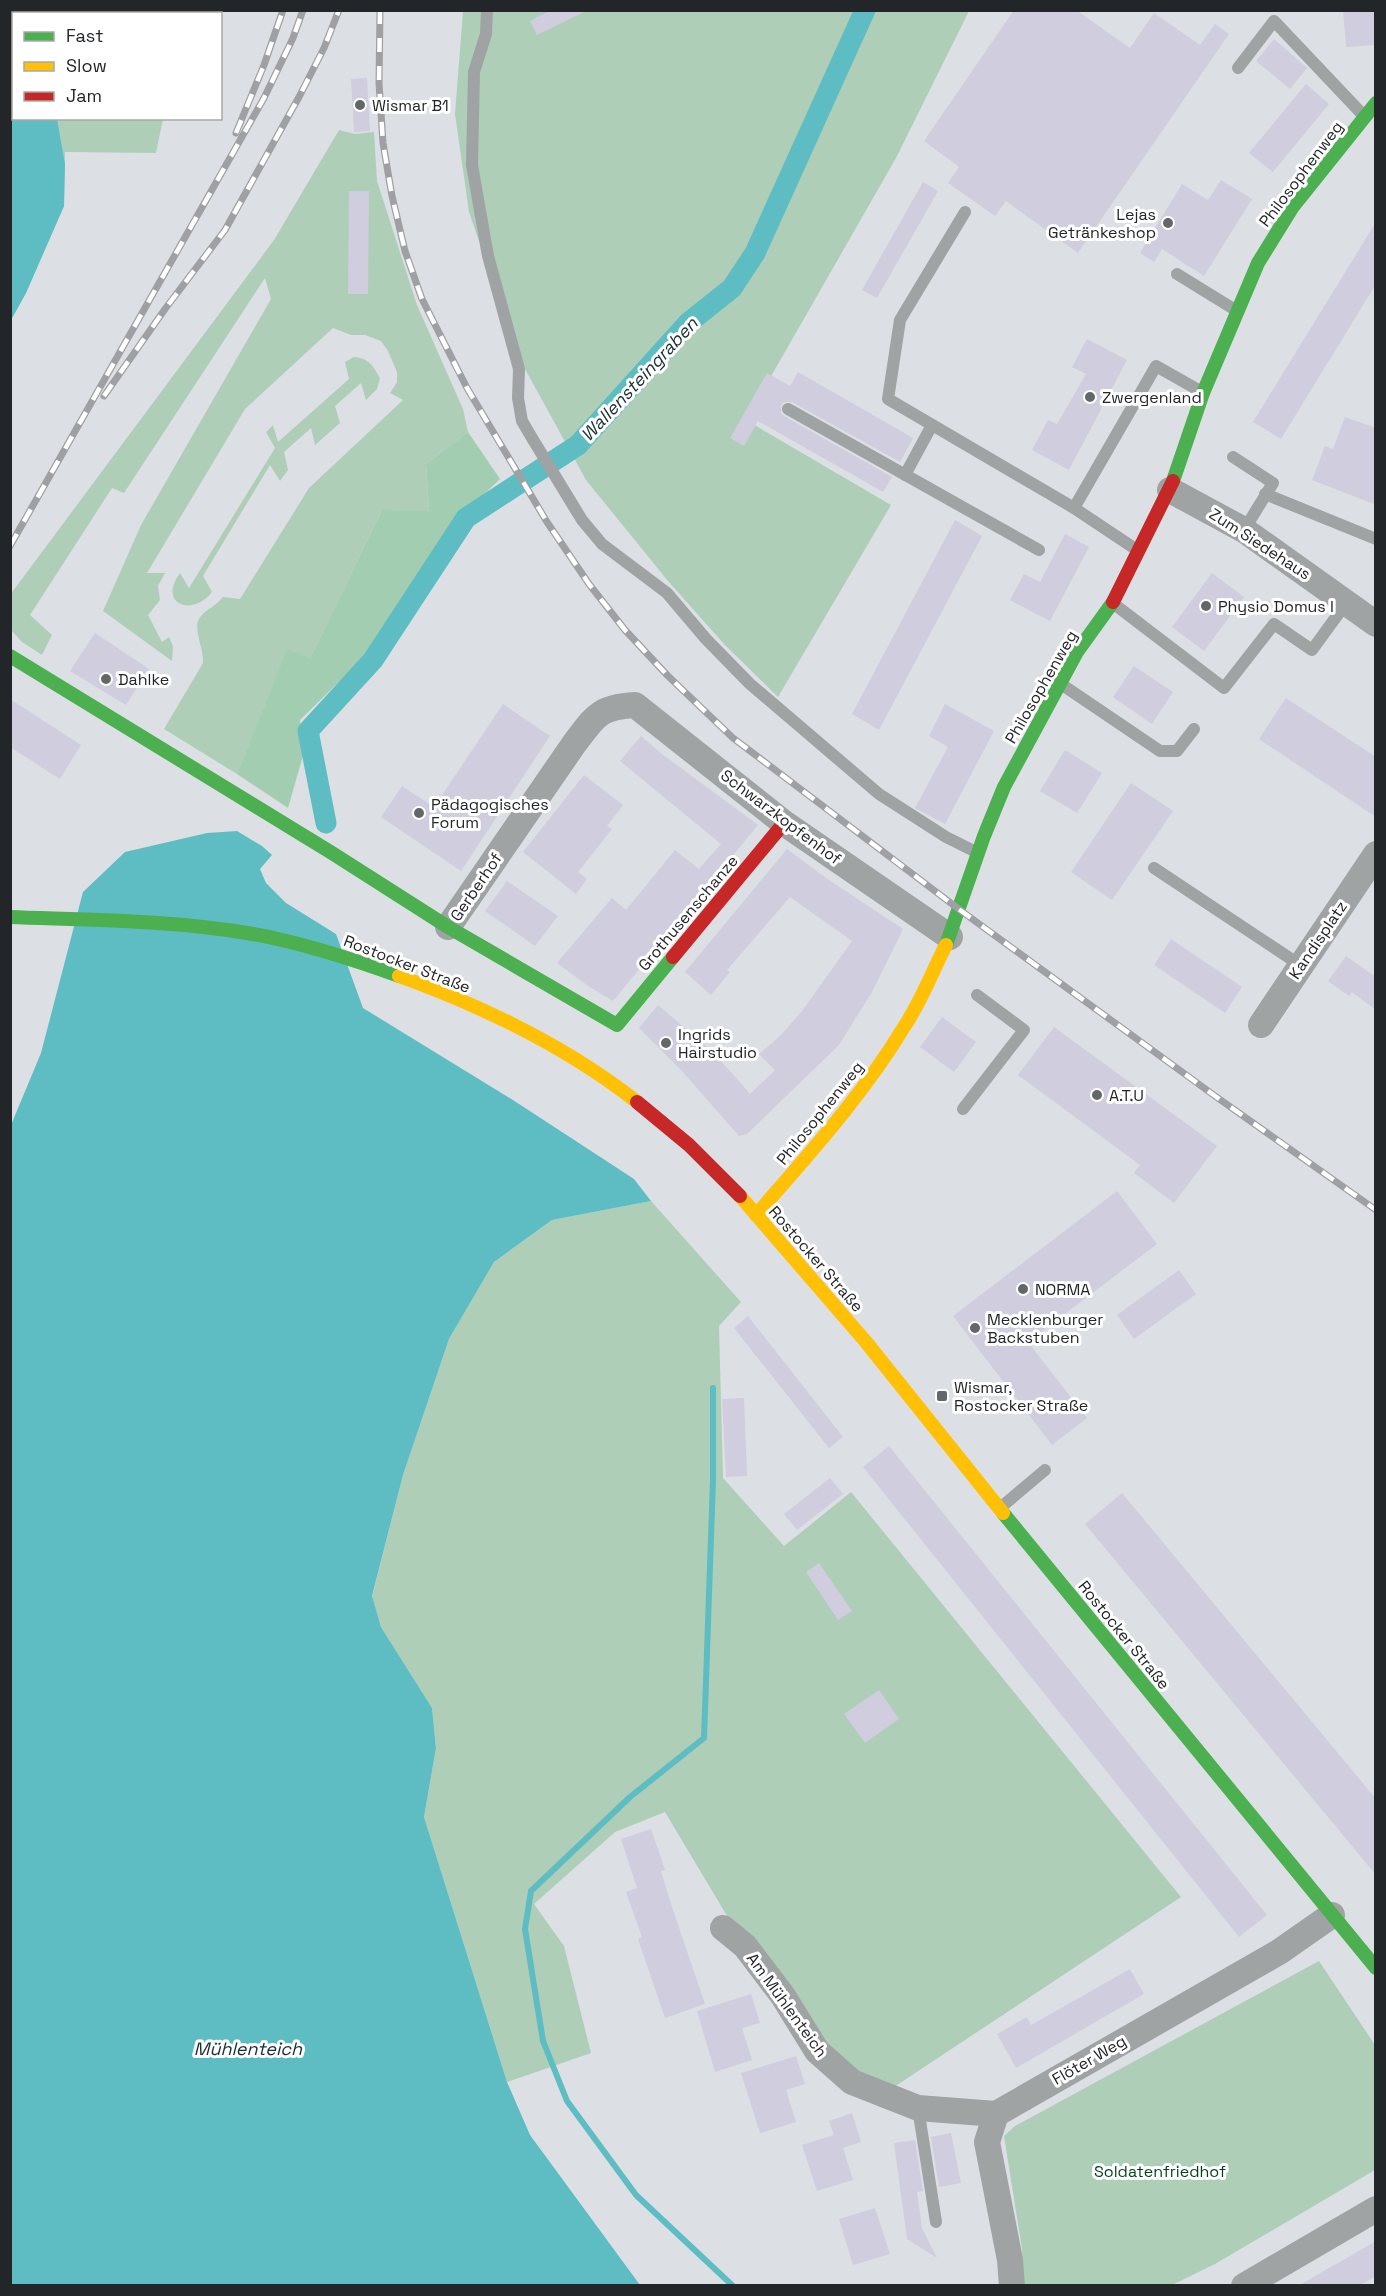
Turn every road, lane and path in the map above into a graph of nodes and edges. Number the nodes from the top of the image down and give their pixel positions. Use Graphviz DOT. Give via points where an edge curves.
graph roads {
  1 [pos="487,10"];
  2 [pos="1238,68"];
  3 [pos="1376,103"];
  4 [pos="1365,117"];
  5 [pos="965,212"];
  6 [pos="1177,274"];
  7 [pos="1238,311"];
  8 [pos="1203,393"];
  9 [pos="788,409"];
  10 [pos="932,425"];
  11 [pos="1233,457"];
  12 [pos="905,475"];
  13 [pos="1170,490"];
  14 [pos="1265,494"];
  15 [pos="1074,508"];
  16 [pos="1244,530"];
  17 [pos="1376,539"];
  18 [pos="1039,550"];
  19 [pos="1138,550"];
  20 [pos="1347,602"];
  21 [pos="1113,603"];
  22 [pos="1376,624"];
  23 [pos="10,656"];
  24 [pos="1060,683"];
  25 [pos="613,706"];
  26 [pos="1194,729"];
  27 [pos="784,823"];
  28 [pos="979,853"];
  29 [pos="1376,854"];
  30 [pos="1154,868"];
  31 [pos="10,917"];
  32 [pos="448,927"];
  33 [pos="950,937"];
  34 [pos="1300,965"];
  35 [pos="977,995"];
  36 [pos="1261,1026"];
  37 [pos="963,1109"];
  38 [pos="756,1215"];
  39 [pos="1045,1470"];
  40 [pos="999,1508"];
  41 [pos="1332,1915"];
  42 [pos="723,1928"];
  43 [pos="1376,1968"];
  44 [pos="918,2108"];
  45 [pos="996,2114"];
  46 [pos="1376,2209"];
  47 [pos="936,2222"];
  48 [pos="1012,2286"];
  49 [pos="1244,2286"];
  1 -- 28 [label="lane" via="486,34 474,72 471,165 488,256 519,369 522,421 560,487 603,544 667,593 728,661 784,714 879,794"];
  2 -- 4 [label="lane" via="1274,21"];
  3 -- 4 [label="main road, Philosophenweg"];
  4 -- 7 [label="main road, Philosophenweg" via="1292,208 1258,263"];
  5 -- 10 [label="lane" via="900,320 888,399"];
  6 -- 7 [label="lane"];
  7 -- 8 [label="main road, Philosophenweg"];
  8 -- 13 [label="main road, Philosophenweg"];
  8 -- 15 [label="lane" via="1156,366"];
  9 -- 12 [label="lane"];
  10 -- 12 [label="lane"];
  10 -- 15 [label="lane"];
  11 -- 14 [label="lane" via="1273,483"];
  12 -- 18 [label="lane"];
  13 -- 16 [label="street, Zum Siedehaus"];
  13 -- 19 [label="main road, Philosophenweg"];
  14 -- 16 [label="lane"];
  14 -- 17 [label="lane"];
  15 -- 19 [label="lane"];
  16 -- 20 [label="street, Zum Siedehaus"];
  19 -- 21 [label="main road, Philosophenweg"];
  20 -- 21 [label="lane" via="1312,650 1274,624 1224,688"];
  20 -- 22 [label="street, Zum Siedehaus"];
  21 -- 24 [label="main road, Philosophenweg"];
  23 -- 32 [label="main road"];
  24 -- 26 [label="lane" via="1160,751 1177,751"];
  24 -- 28 [label="main road, Philosophenweg" via="1004,787"];
  25 -- 27 [label="street, Schwarzkopfenhof" via="634,705"];
  25 -- 32 [label="street, Gerberhof" via="595,716 574,744"];
  27 -- 32 [label="main road, Grothusenschanze" via="617,1024"];
  27 -- 33 [label="street, Schwarzkopfenhof"];
  28 -- 33 [label="main road, Philosophenweg"];
  29 -- 34 [label="street, Kandisplatz"];
  30 -- 34 [label="lane"];
  31 -- 38 [label="main road, Rostocker Straße" via="136,922 263,936 384,970 446,994 565,1055 624,1092 692,1147"];
  33 -- 38 [label="main road, Philosophenweg" via="887,1054"];
  34 -- 36 [label="street, Kandisplatz"];
  35 -- 37 [label="lane" via="1024,1030"];
  38 -- 40 [label="main road, Rostocker Straße" via="882,1361"];
  39 -- 40 [label="lane"];
  40 -- 41 [label="main road, Rostocker Straße"];
  41 -- 43 [label="main road, Rostocker Straße"];
  41 -- 45 [label="street, Flöter Weg" via="1279,1952"];
  42 -- 44 [label="street, Am Mühlenteich" via="745,1946 818,2051 852,2082"];
  44 -- 45 [label="street, Am Mühlenteich"];
  44 -- 47 [label="lane"];
  45 -- 48 [label="street" via="987,2142"];
  46 -- 49 [label="street"];
}
